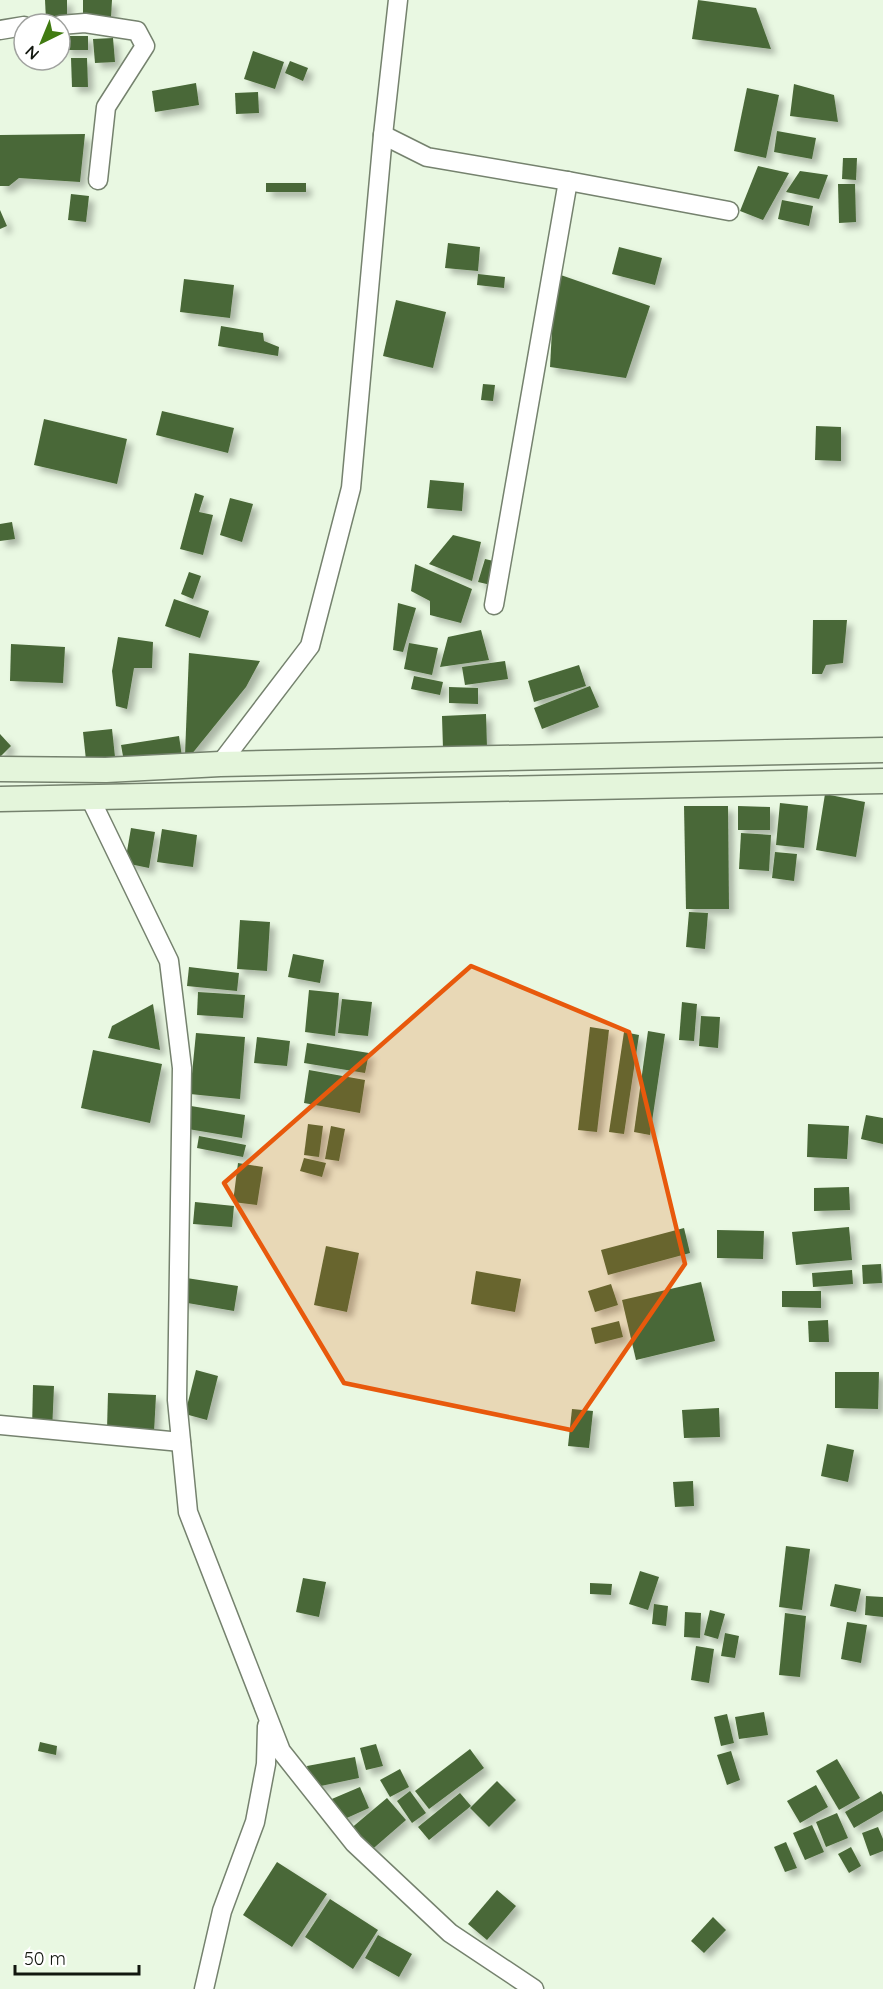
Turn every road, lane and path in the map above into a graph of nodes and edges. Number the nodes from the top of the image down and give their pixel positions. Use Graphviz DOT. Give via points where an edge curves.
graph roads {
  1 [pos="398,0"];
  2 [pos="72,24"];
  3 [pos="383,135"];
  4 [pos="98,180"];
  5 [pos="568,181"];
  6 [pos="729,211"];
  7 [pos="494,605"];
  8 [pos="883,750"];
  9 [pos="271,763"];
  10 [pos="220,764"];
  11 [pos="0,769"];
  12 [pos="883,781"];
  13 [pos="275,794"];
  14 [pos="90,798"];
  15 [pos="0,799"];
  16 [pos="0,1425"];
  17 [pos="181,1442"];
  18 [pos="267,1715"];
  19 [pos="204,1989"];
  20 [pos="534,1989"];
  1 -- 3 [label="street"];
  2 -- 4 [label="street" via="137,31 146,46 106,107"];
  3 -- 5 [label="street" via="427,157"];
  3 -- 10 [label="street" via="351,488 310,646"];
  5 -- 6 [label="street"];
  5 -- 7 [label="street"];
  8 -- 9 [label="main road"];
  9 -- 10 [label="main road"];
  9 -- 13 [label="main road"];
  10 -- 11 [label="main road" via="106,770"];
  12 -- 13 [label="main road"];
  13 -- 14 [label="main road"];
  14 -- 15 [label="main road"];
  14 -- 17 [label="street" via="169,961 182,1068 177,1400"];
  16 -- 17 [label="street"];
  17 -- 18 [label="street" via="189,1512"];
  18 -- 19 [label="street" via="266,1764 255,1822 222,1911"];
  18 -- 20 [label="street" via="281,1751 354,1843 450,1933"];
}
